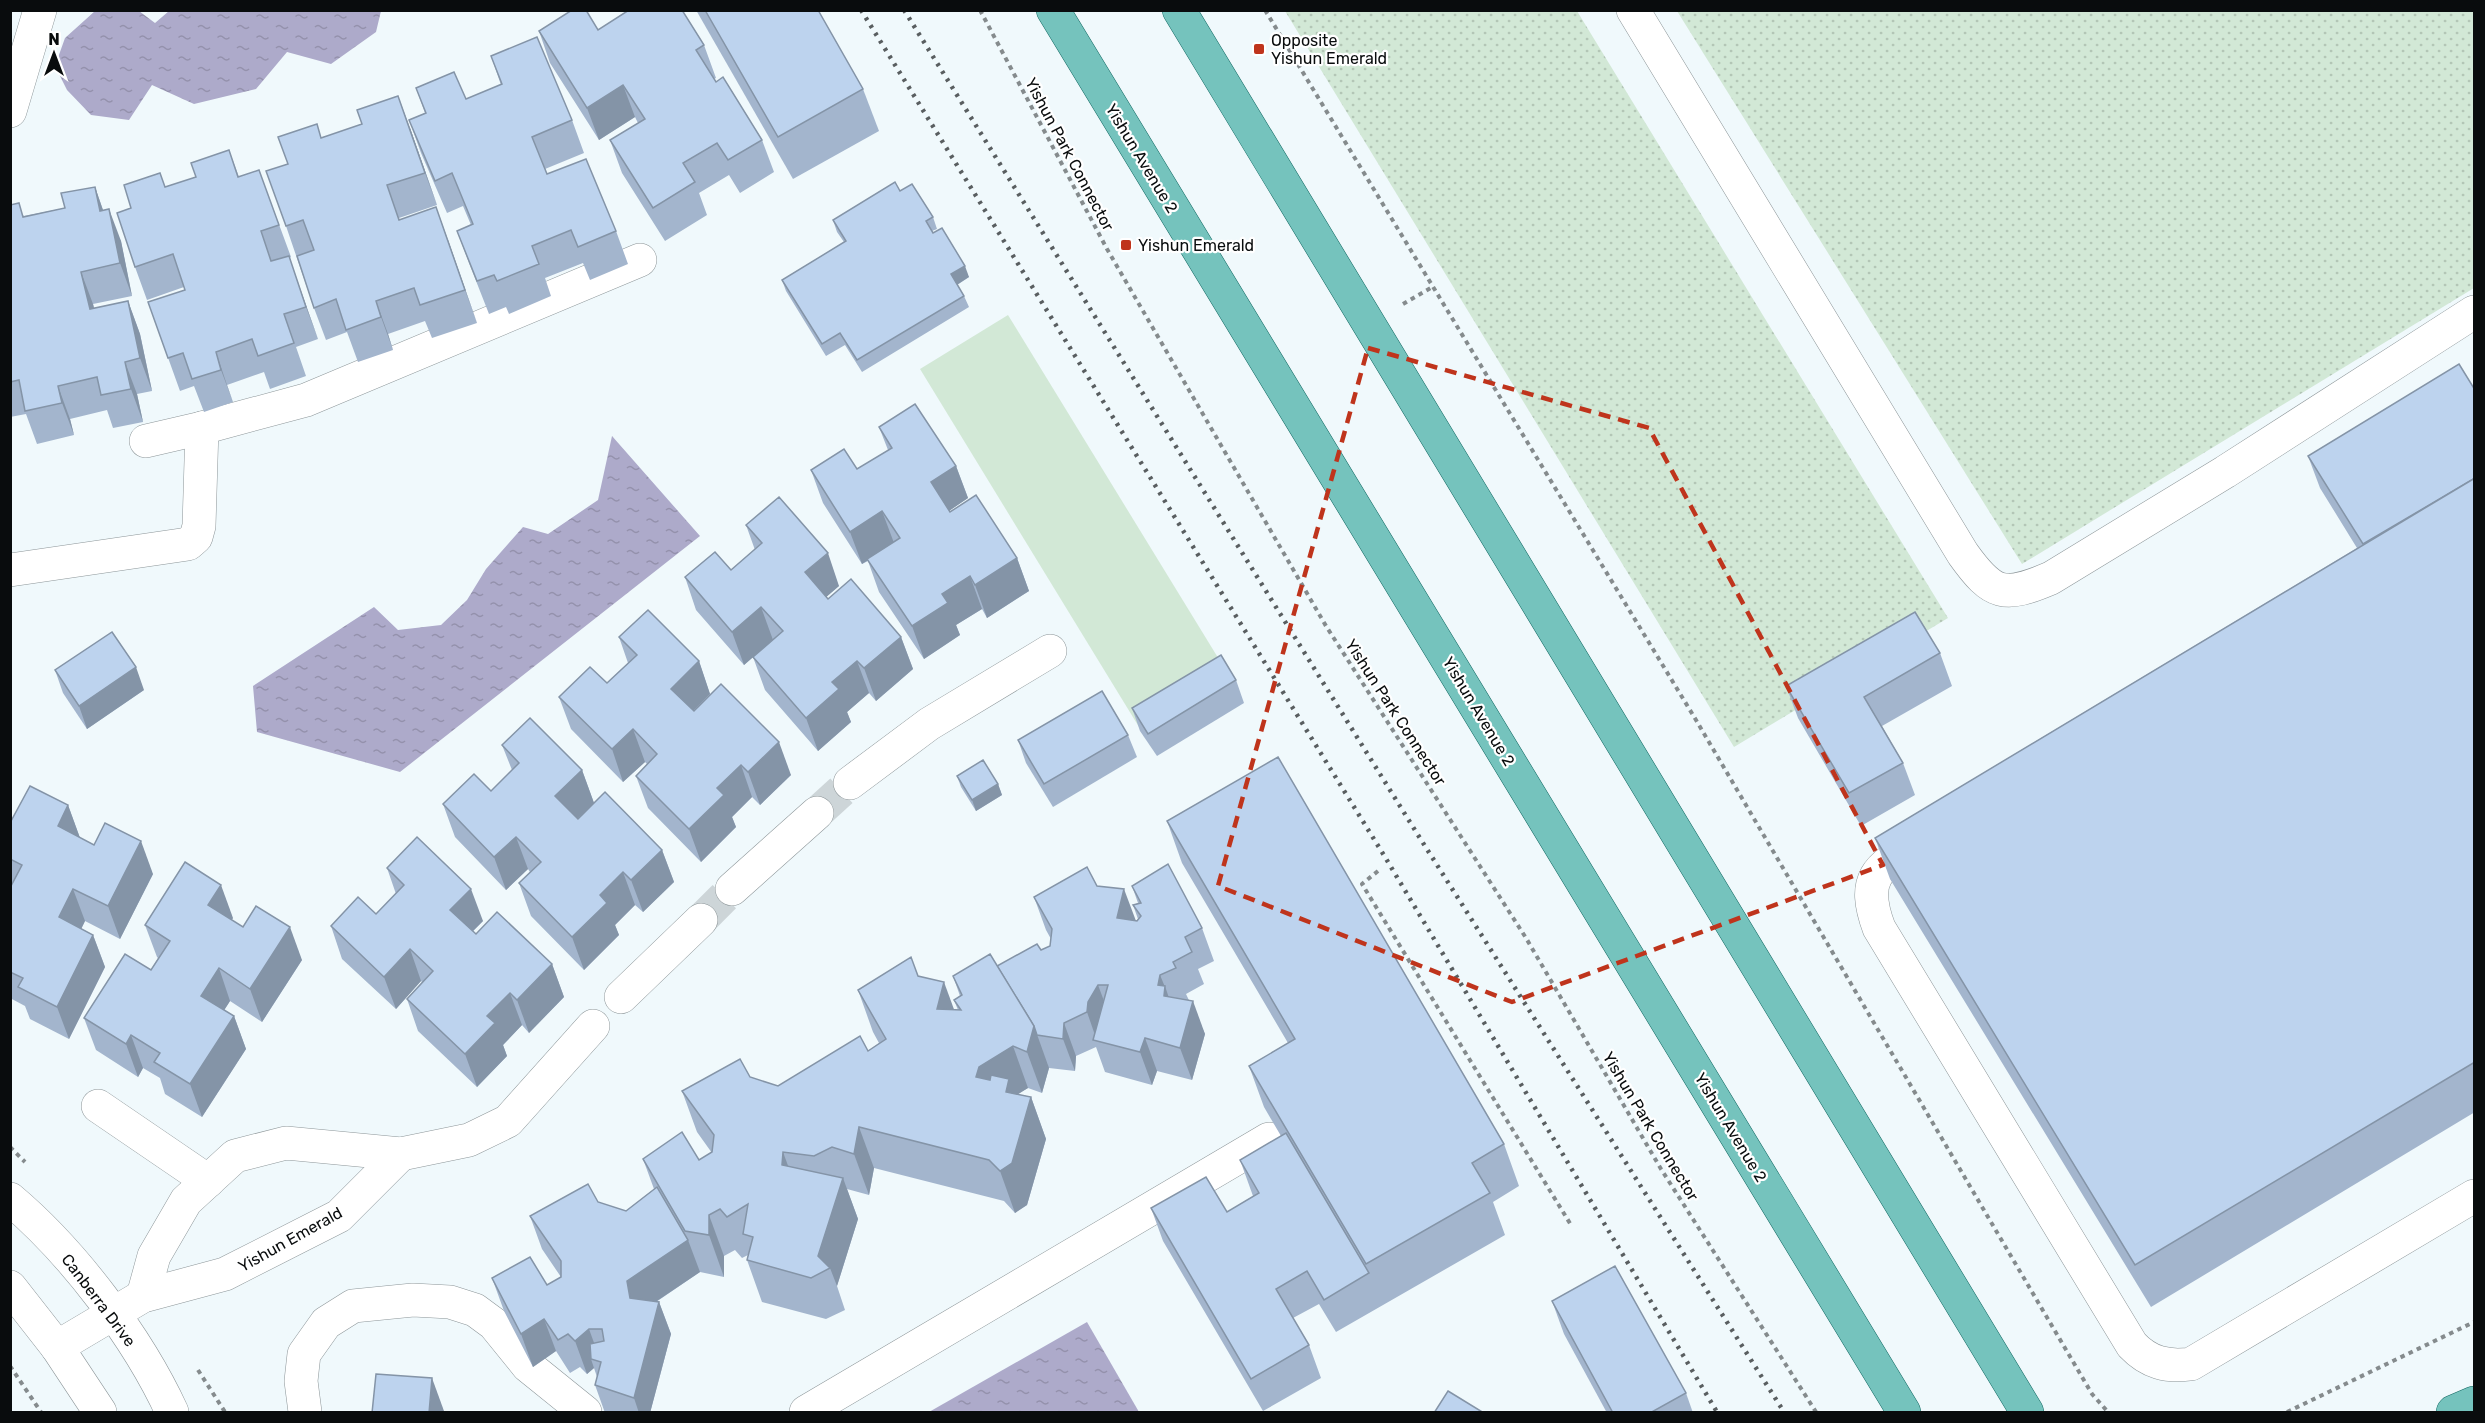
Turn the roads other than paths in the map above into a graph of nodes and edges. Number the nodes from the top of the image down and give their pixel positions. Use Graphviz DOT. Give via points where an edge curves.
graph roads {
  1 [pos="40,10"];
  2 [pos="1053,10"];
  3 [pos="1179,10"];
  4 [pos="1633,10"];
  5 [pos="10,111"];
  6 [pos="640,260"];
  7 [pos="2475,312"];
  8 [pos="202,428"];
  9 [pos="146,441"];
  10 [pos="10,570"];
  11 [pos="1050,651"];
  12 [pos="850,783"];
  13 [pos="817,813"];
  14 [pos="1952,822"];
  15 [pos="732,889"];
  16 [pos="701,920"];
  17 [pos="621,997"];
  18 [pos="593,1026"];
  19 [pos="98,1106"];
  20 [pos="1269,1139"];
  21 [pos="401,1154"];
  22 [pos="208,1181"];
  23 [pos="2475,1196"];
  24 [pos="10,1198"];
  25 [pos="10,1287"];
  26 [pos="143,1296"];
  27 [pos="113,1315"];
  28 [pos="57,1347"];
  29 [pos="2475,1403"];
  30 [pos="2030,1407"];
  31 [pos="100,1413"];
  32 [pos="172,1413"];
  33 [pos="305,1413"];
  34 [pos="585,1413"];
  35 [pos="806,1413"];
  36 [pos="1904,1413"];
  37 [pos="2453,1413"];
  1 -- 5 [label="street"];
  2 -- 36 [label="main road, Yishun Avenue 2"];
  3 -- 30 [label="main road" via="1874,1163"];
  4 -- 7 [label="street" via="1963,554 1980,578 2003,591 2023,590 2051,578"];
  6 -- 8 [label="street" via="306,400"];
  8 -- 9 [label="street"];
  8 -- 10 [label="street" via="199,526 196,537 188,544"];
  11 -- 12 [label="street" via="929,724"];
  13 -- 15 [label="street"];
  14 -- 23 [label="street" via="1878,870 1870,889 1878,928 2142,1356 2173,1366 2191,1364"];
  16 -- 17 [label="street"];
  18 -- 21 [label="street" via="508,1120 469,1140"];
  19 -- 22 [label="street"];
  20 -- 35 [label="street"];
  21 -- 22 [label="street" via="286,1143 235,1156"];
  21 -- 26 [label="street, Yishun Emerald" via="339,1216 225,1274"];
  22 -- 26 [label="street" via="186,1201 154,1256"];
  24 -- 27 [label="street, Canberra Drive" via="41,1225"];
  25 -- 28 [label="street"];
  26 -- 27 [label="street, Yishun Emerald"];
  27 -- 28 [label="street, Yishun Emerald"];
  27 -- 32 [label="street, Canberra Drive" via="159,1383"];
  28 -- 31 [label="street"];
  29 -- 37 [label="main road"];
  33 -- 34 [label="street" via="301,1381 304,1354 326,1323 353,1306 412,1300 450,1302 475,1310 494,1323 528,1366"];
}
